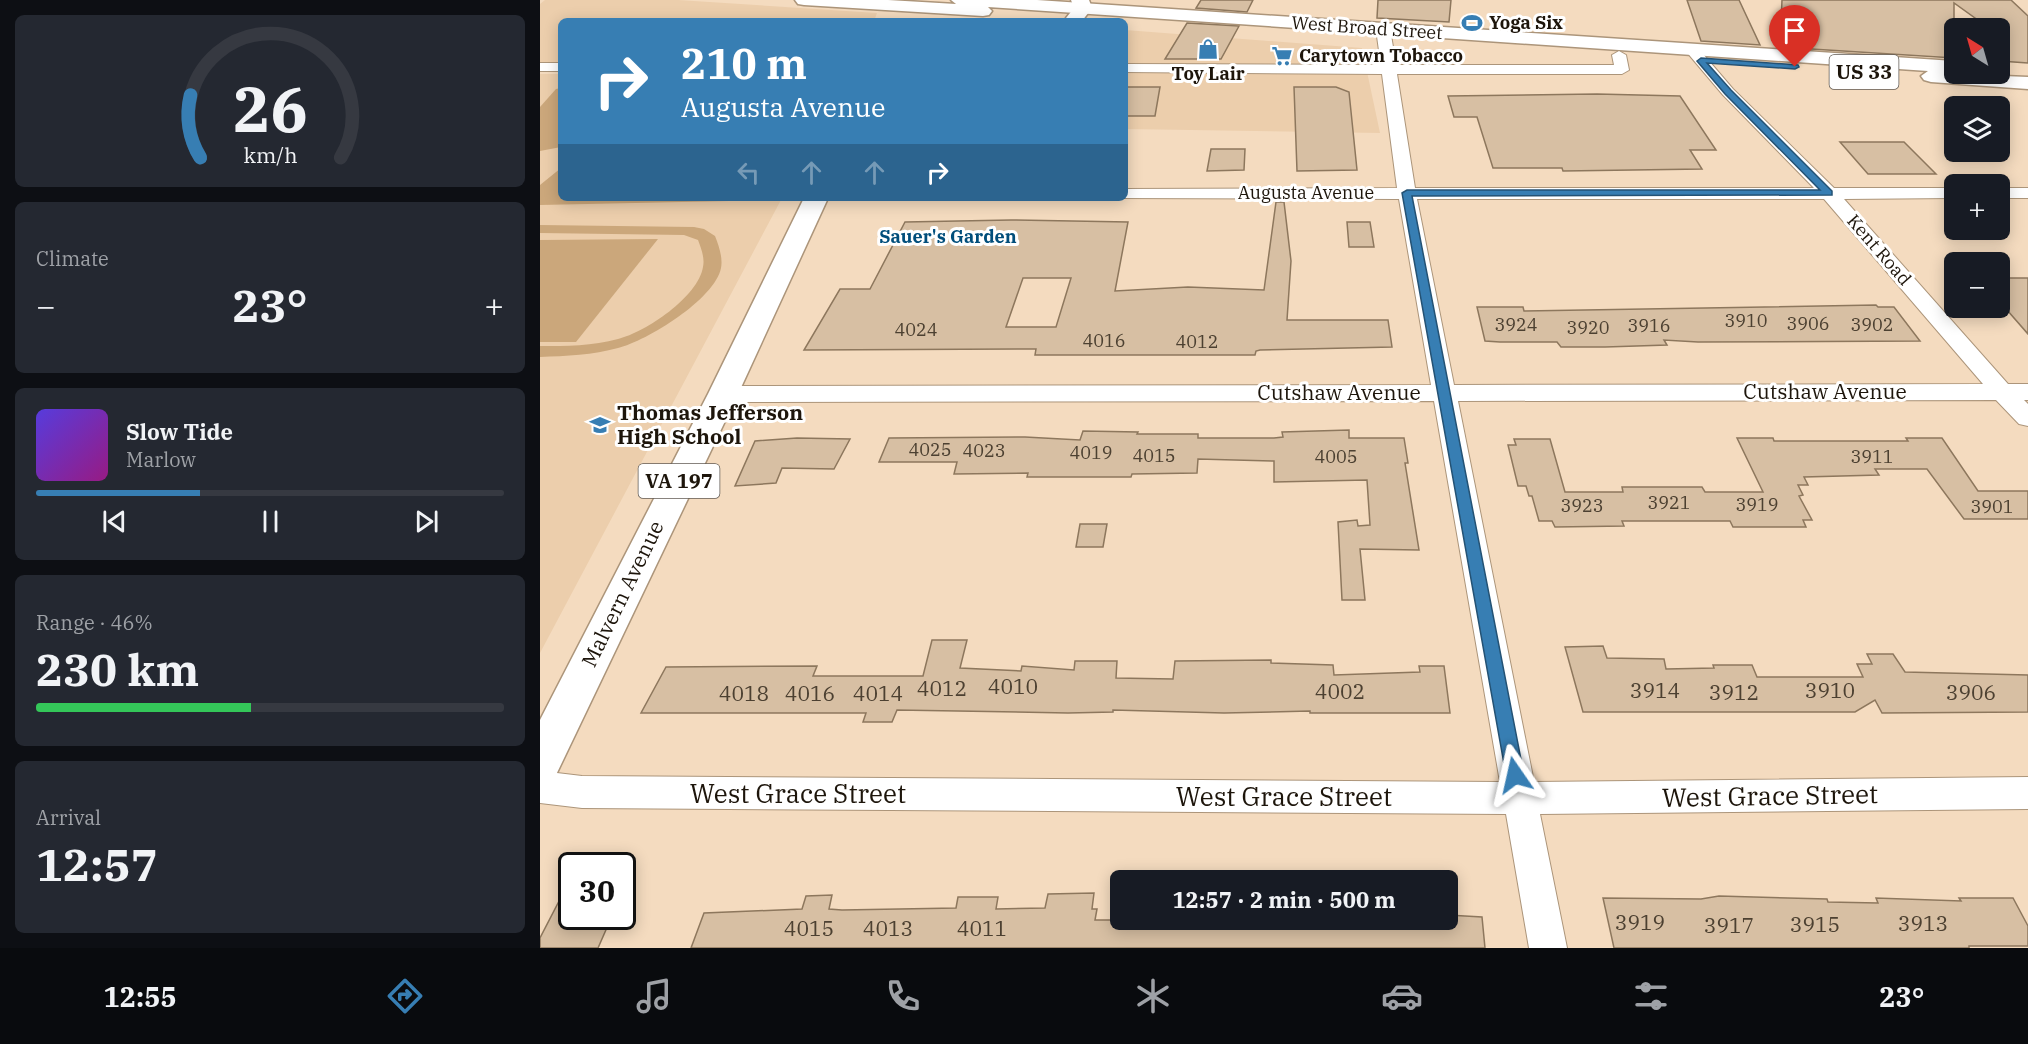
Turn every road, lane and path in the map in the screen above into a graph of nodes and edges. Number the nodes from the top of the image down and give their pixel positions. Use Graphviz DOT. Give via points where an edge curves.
graph roads {
  1 [pos="804,0"];
  2 [pos="960,0"];
  3 [pos="911,9"];
  4 [pos="1079,9"];
  5 [pos="1113,18"];
  6 [pos="1128,21"];
  7 [pos="1384,34"];
  8 [pos="1619,55"];
  9 [pos="1696,55"];
  10 [pos="540,67"];
  11 [pos="558,67"];
  12 [pos="1944,67"];
  13 [pos="1128,68"];
  14 [pos="1388,68"];
  15 [pos="2010,71"];
  16 [pos="2028,72"];
  17 [pos="2028,83"];
  18 [pos="1407,193"];
  19 [pos="1829,193"];
  20 [pos="1944,193"];
  21 [pos="2010,193"];
  22 [pos="2028,193"];
  23 [pos="1128,194"];
  24 [pos="815,201"];
  25 [pos="2002,392"];
  26 [pos="2028,392"];
  27 [pos="1446,393"];
  28 [pos="723,394"];
  29 [pos="2028,418"];
  30 [pos="540,763"];
  31 [pos="540,787"];
  32 [pos="2028,793"];
  33 [pos="1520,798"];
  34 [pos="1548,948"];
  1 -- 3 [label="main road, West Broad Street / US 33"];
  2 -- 4 [label="main road, West Broad Street / US 33"];
  3 -- 4 [label="main road, West Broad Street / US 33"];
  4 -- 5 [label="main road, West Broad Street / US 33"];
  4 -- 7 [label="main road, West Broad Street / US 33"];
  6 -- 7 [label="main road, West Broad Street / US 33"];
  7 -- 8 [label="main road, West Broad Street / US 33"];
  7 -- 9 [label="main road, West Broad Street / US 33"];
  7 -- 14 [label="street"];
  8 -- 9 [label="main road, West Broad Street / US 33"];
  8 -- 14 [label="street" via="1622,70"];
  9 -- 12 [label="main road, West Broad Street / US 33"];
  9 -- 17 [label="main road, West Broad Street / US 33"];
  9 -- 19 [label="street, Kent Road"];
  10 -- 11 [label="street"];
  13 -- 14 [label="street"];
  14 -- 18 [label="street"];
  15 -- 16 [label="main road"];
  18 -- 19 [label="street, Augusta Avenue"];
  18 -- 23 [label="street, Augusta Avenue"];
  18 -- 27 [label="street"];
  19 -- 20 [label="street, Augusta Avenue"];
  19 -- 25 [label="street, Kent Road"];
  21 -- 22 [label="street"];
  24 -- 28 [label="main road, Malvern Avenue / VA 197"];
  25 -- 26 [label="street, Cutshaw Avenue"];
  25 -- 27 [label="street, Cutshaw Avenue"];
  25 -- 29 [label="street, Kent Road"];
  27 -- 28 [label="street, Cutshaw Avenue"];
  27 -- 33 [label="street"];
  28 -- 30 [label="main road, Malvern Avenue / VA 197"];
  31 -- 33 [label="street, West Grace Street" via="582,792"];
  32 -- 33 [label="street, West Grace Street"];
  33 -- 34 [label="street"];
}
